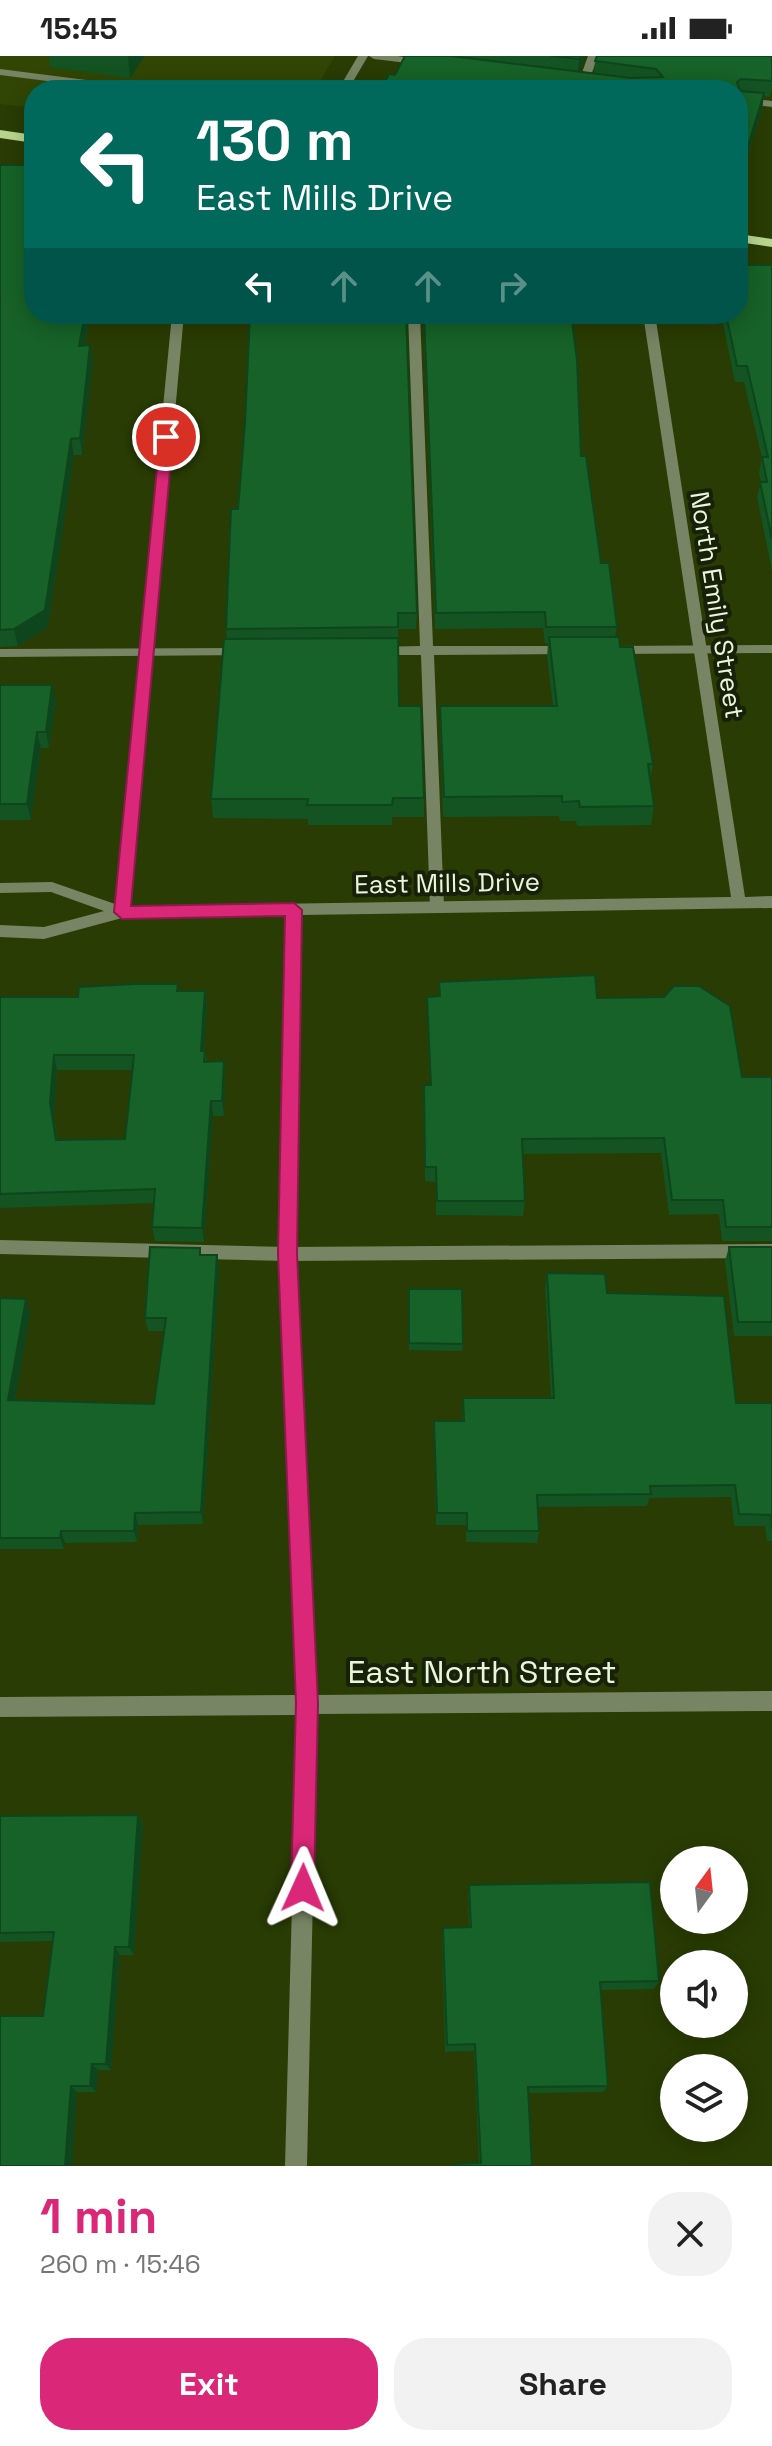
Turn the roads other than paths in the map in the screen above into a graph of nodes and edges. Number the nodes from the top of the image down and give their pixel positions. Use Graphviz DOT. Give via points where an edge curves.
graph roads {
  1 [pos="363,56"];
  2 [pos="374,56"];
  3 [pos="593,56"];
  4 [pos="434,63"];
  5 [pos="0,72"];
  6 [pos="63,80"];
  7 [pos="349,80"];
  8 [pos="584,80"];
  9 [pos="748,101"];
  10 [pos="772,104"];
  11 [pos="0,134"];
  12 [pos="24,138"];
  13 [pos="748,239"];
  14 [pos="772,243"];
  15 [pos="177,324"];
  16 [pos="414,324"];
  17 [pos="650,324"];
  18 [pos="772,649"];
  19 [pos="577,650"];
  20 [pos="593,650"];
  21 [pos="699,650"];
  22 [pos="363,651"];
  23 [pos="425,651"];
  24 [pos="254,652"];
  25 [pos="0,653"];
  26 [pos="146,653"];
  27 [pos="0,888"];
  28 [pos="772,902"];
  29 [pos="739,903"];
  30 [pos="437,907"];
  31 [pos="294,910"];
  32 [pos="122,912"];
  33 [pos="0,931"];
  34 [pos="0,1247"];
  35 [pos="772,1251"];
  36 [pos="287,1254"];
  37 [pos="772,1701"];
  38 [pos="307,1703"];
  39 [pos="0,1707"];
  40 [pos="296,2166"];
  1 -- 7 [label="street"];
  2 -- 4 [label="street"];
  3 -- 8 [label="street"];
  5 -- 6 [label="street"];
  9 -- 10 [label="street"];
  11 -- 12 [label="main road"];
  13 -- 14 [label="main road"];
  15 -- 26 [label="street"];
  16 -- 23 [label="street"];
  17 -- 21 [label="street, North Emily Street"];
  18 -- 21 [label="street"];
  19 -- 23 [label="street"];
  20 -- 21 [label="street"];
  21 -- 29 [label="street, North Emily Street"];
  22 -- 23 [label="street"];
  23 -- 30 [label="street"];
  24 -- 26 [label="street"];
  25 -- 26 [label="street"];
  26 -- 32 [label="street"];
  27 -- 32 [label="street, East Mills Drive" via="52,887"];
  28 -- 29 [label="street, East Mills Drive"];
  29 -- 30 [label="street, East Mills Drive"];
  30 -- 31 [label="street, East Mills Drive"];
  31 -- 32 [label="street, East Mills Drive"];
  31 -- 36 [label="street"];
  32 -- 33 [label="street, East Mills Drive" via="44,933"];
  34 -- 36 [label="street"];
  35 -- 36 [label="street"];
  36 -- 38 [label="street"];
  37 -- 38 [label="street, East North Street"];
  38 -- 39 [label="street, East North Street"];
  38 -- 40 [label="street"];
}
